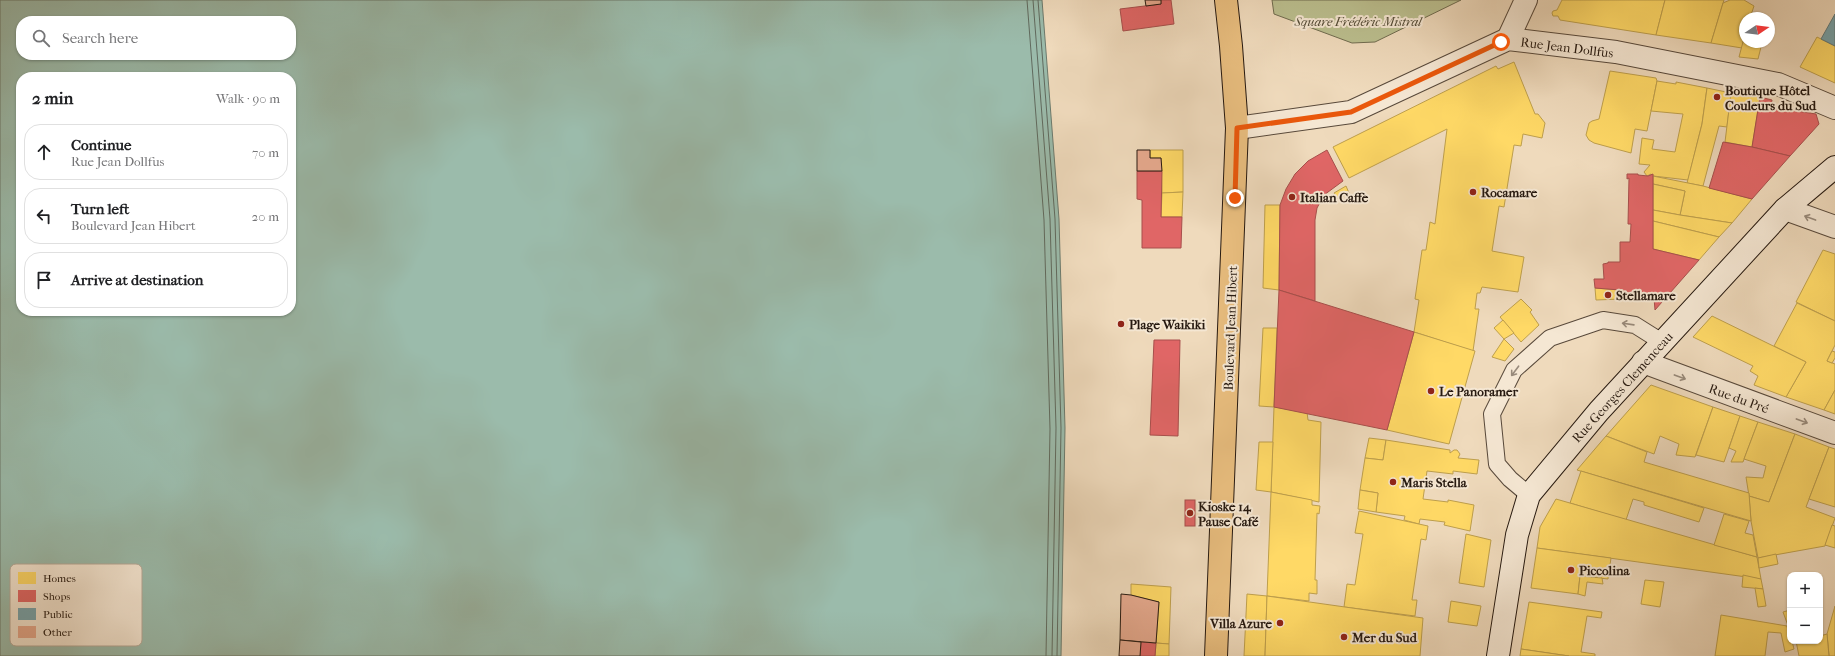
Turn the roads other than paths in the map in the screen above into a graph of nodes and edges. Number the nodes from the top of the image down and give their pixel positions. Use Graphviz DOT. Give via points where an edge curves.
graph roads {
  1 [pos="1226,0"];
  2 [pos="1526,0"];
  3 [pos="1508,39"];
  4 [pos="1835,108"];
  5 [pos="1237,128"];
  6 [pos="1835,167"];
  7 [pos="1784,209"];
  8 [pos="1835,227"];
  9 [pos="1662,342"];
  10 [pos="1643,362"];
  11 [pos="1835,433"];
  12 [pos="1529,496"];
  13 [pos="1216,656"];
  14 [pos="1498,656"];
  1 -- 5 [label="main road, Boulevard Jean Hibert"];
  2 -- 3 [label="street"];
  3 -- 4 [label="street, Rue Jean Dollfus" via="1616,52 1778,84"];
  3 -- 5 [label="street, Rue Jean Dollfus" via="1351,112"];
  5 -- 13 [label="main road, Boulevard Jean Hibert"];
  6 -- 7 [label="street, Rue Georges Clemenceau"];
  8 -- 7 [label="street, one-way"];
  7 -- 9 [label="street, Rue Georges Clemenceau"];
  9 -- 10 [label="street, Rue Georges Clemenceau"];
  9 -- 12 [label="lane, one-way" via="1635,325 1603,320 1550,338 1514,370 1492,414 1497,464"];
  10 -- 11 [label="street, Rue du Pré, one-way"];
  10 -- 12 [label="street, Rue Georges Clemenceau"];
  12 -- 14 [label="street, Rue Georges Clemenceau" via="1517,534"];
}
